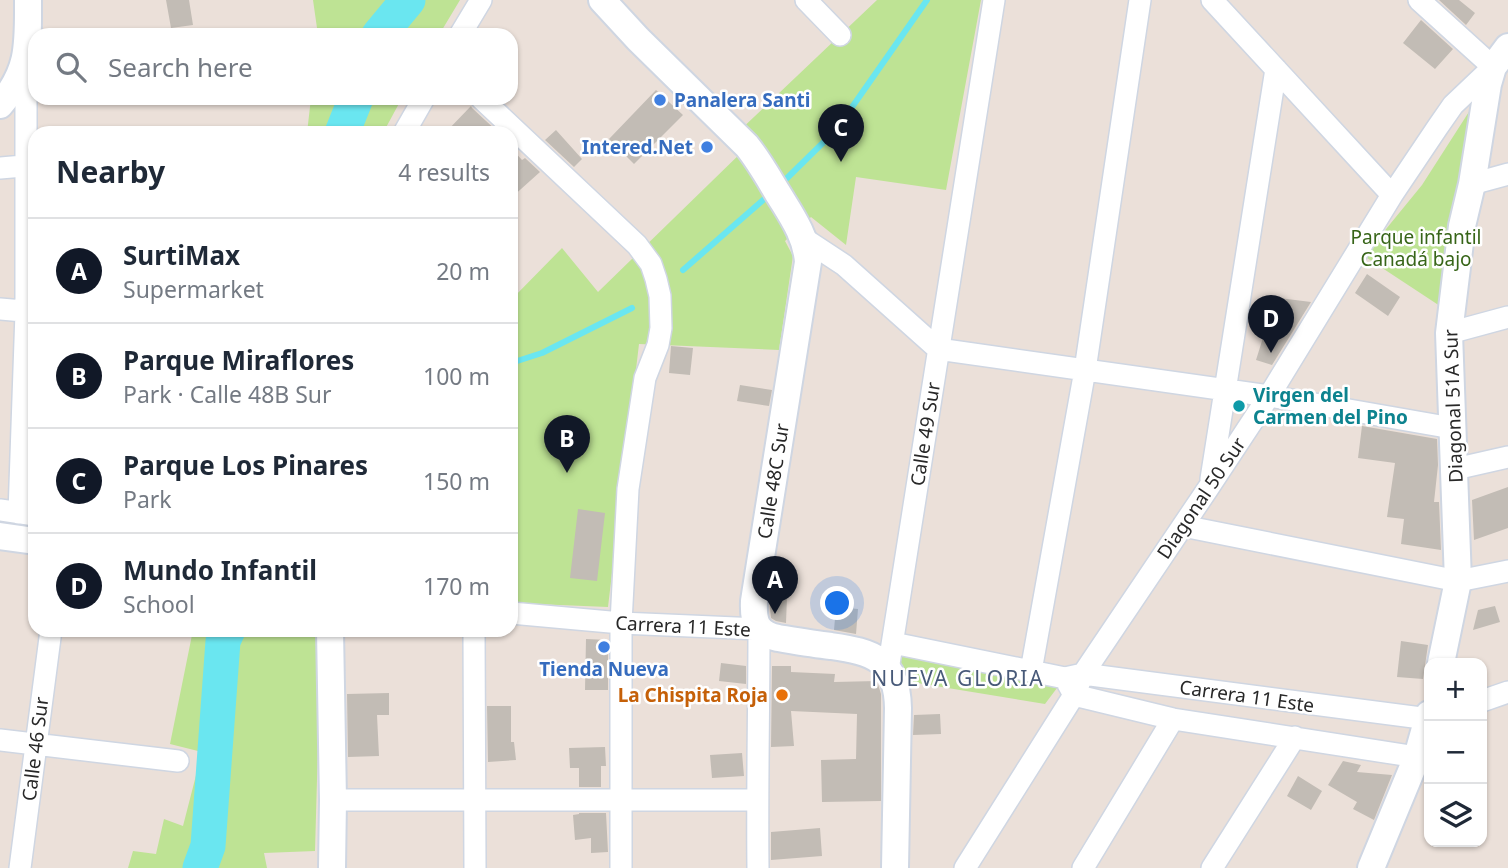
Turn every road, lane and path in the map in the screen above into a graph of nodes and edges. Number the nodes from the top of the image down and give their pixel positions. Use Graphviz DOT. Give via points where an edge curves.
graph roads {
  1 [pos="28,0"];
  2 [pos="481,0"];
  3 [pos="602,0"];
  4 [pos="806,0"];
  5 [pos="994,0"];
  6 [pos="1140,0"];
  7 [pos="1212,0"];
  8 [pos="1419,0"];
  9 [pos="464,28"];
  10 [pos="840,35"];
  11 [pos="1501,57"];
  12 [pos="26,58"];
  13 [pos="1276,69"];
  14 [pos="28,101"];
  15 [pos="0,105"];
  16 [pos="28,105"];
  17 [pos="420,105"];
  18 [pos="488,105"];
  19 [pos="29,126"];
  20 [pos="408,126"];
  21 [pos="511,126"];
  22 [pos="518,133"];
  23 [pos="28,166"];
  24 [pos="0,168"];
  25 [pos="1508,174"];
  26 [pos="1472,184"];
  27 [pos="1392,195"];
  28 [pos="800,230"];
  29 [pos="0,309"];
  30 [pos="28,312"];
  31 [pos="1508,317"];
  32 [pos="1448,333"];
  33 [pos="28,346"];
  34 [pos="938,349"];
  35 [pos="1085,370"];
  36 [pos="1225,390"];
  37 [pos="1269,396"];
  38 [pos="1452,428"];
  39 [pos="1508,457"];
  40 [pos="1455,469"];
  41 [pos="1209,487"];
  42 [pos="18,513"];
  43 [pos="1183,526"];
  44 [pos="0,536"];
  45 [pos="28,540"];
  46 [pos="1508,570"];
  47 [pos="1458,581"];
  48 [pos="518,614"];
  49 [pos="621,623"];
  50 [pos="759,629"];
  51 [pos="50,637"];
  52 [pos="330,637"];
  53 [pos="474,637"];
  54 [pos="893,643"];
  55 [pos="1442,658"];
  56 [pos="888,670"];
  57 [pos="1031,671"];
  58 [pos="1074,682"];
  59 [pos="1508,692"];
  60 [pos="1487,699"];
  61 [pos="1424,717"];
  62 [pos="1173,719"];
  63 [pos="1428,721"];
  64 [pos="1295,737"];
  65 [pos="0,740"];
  66 [pos="36,744"];
  67 [pos="1418,757"];
  68 [pos="178,761"];
  69 [pos="333,800"];
  70 [pos="474,800"];
  71 [pos="621,800"];
  72 [pos="757,800"];
  73 [pos="20,868"];
  74 [pos="332,868"];
  75 [pos="475,868"];
  76 [pos="621,868"];
  77 [pos="758,868"];
  78 [pos="895,868"];
  79 [pos="965,868"];
  80 [pos="1083,868"];
  81 [pos="1212,868"];
  82 [pos="1371,868"];
  1 -- 12 [label="street"];
  2 -- 9 [label="street"];
  3 -- 28 [label="street" via="756,157"];
  4 -- 10 [label="street"];
  5 -- 34 [label="street, Calle 49 Sur"];
  6 -- 35 [label="street"];
  7 -- 13 [label="street"];
  8 -- 11 [label="street"];
  11 -- 26 [label="street, Diagonal 51A Sur" via="1481,120"];
  11 -- 27 [label="street, Diagonal 50 Sur" via="1453,105"];
  12 -- 14 [label="street"];
  12 -- 15 [label="street" via="13,89"];
  13 -- 27 [label="street"];
  13 -- 36 [label="street"];
  16 -- 19 [label="street"];
  17 -- 20 [label="street"];
  18 -- 21 [label="street"];
  22 -- 49 [label="street" via="637,245 651,264 660,296 661,328 645,378 630,475"];
  23 -- 24 [label="street"];
  25 -- 26 [label="street"];
  26 -- 32 [label="street, Diagonal 51A Sur"];
  27 -- 37 [label="street, Diagonal 50 Sur"];
  28 -- 34 [label="street"];
  28 -- 50 [label="street, Calle 48C Sur" via="808,262 754,601"];
  29 -- 30 [label="street"];
  31 -- 32 [label="street"];
  32 -- 38 [label="street, Diagonal 51A Sur"];
  33 -- 42 [label="street"];
  34 -- 35 [label="street"];
  34 -- 54 [label="street, Calle 49 Sur"];
  35 -- 36 [label="street"];
  35 -- 57 [label="street"];
  36 -- 37 [label="street"];
  36 -- 41 [label="street"];
  37 -- 38 [label="street"];
  37 -- 41 [label="street, Diagonal 50 Sur"];
  38 -- 40 [label="street, Diagonal 51A Sur"];
  39 -- 40 [label="street"];
  40 -- 47 [label="street, Diagonal 51A Sur"];
  41 -- 43 [label="street, Diagonal 50 Sur"];
  43 -- 47 [label="street"];
  43 -- 58 [label="street, Diagonal 50 Sur"];
  44 -- 45 [label="street"];
  46 -- 47 [label="street"];
  47 -- 55 [label="street, Diagonal 51A Sur"];
  48 -- 49 [label="street, Carrera 11 Este"];
  49 -- 50 [label="street, Carrera 11 Este"];
  49 -- 71 [label="street"];
  50 -- 56 [label="street, Carrera 11 Este" via="778,638 864,652"];
  50 -- 72 [label="street, Calle 48C Sur"];
  51 -- 66 [label="street, Calle 46 Sur"];
  52 -- 69 [label="street"];
  53 -- 70 [label="street"];
  54 -- 56 [label="street, Calle 49 Sur"];
  54 -- 57 [label="street, Carrera 11 Este"];
  56 -- 78 [label="street, Calle 49 Sur" via="898,696"];
  57 -- 58 [label="street, Carrera 11 Este"];
  58 -- 61 [label="street, Carrera 11 Este"];
  58 -- 62 [label="street"];
  58 -- 79 [label="street, Diagonal 50 Sur"];
  59 -- 60 [label="street"];
  62 -- 64 [label="street"];
  62 -- 80 [label="street"];
  63 -- 67 [label="street"];
  64 -- 67 [label="street"];
  64 -- 81 [label="street"];
  65 -- 66 [label="street"];
  66 -- 68 [label="street"];
  66 -- 73 [label="street, Calle 46 Sur"];
  67 -- 82 [label="street"];
  69 -- 70 [label="street"];
  69 -- 74 [label="street"];
  70 -- 71 [label="street"];
  70 -- 75 [label="street"];
  71 -- 72 [label="street"];
  71 -- 76 [label="street"];
  72 -- 77 [label="street, Calle 48C Sur"];
}
